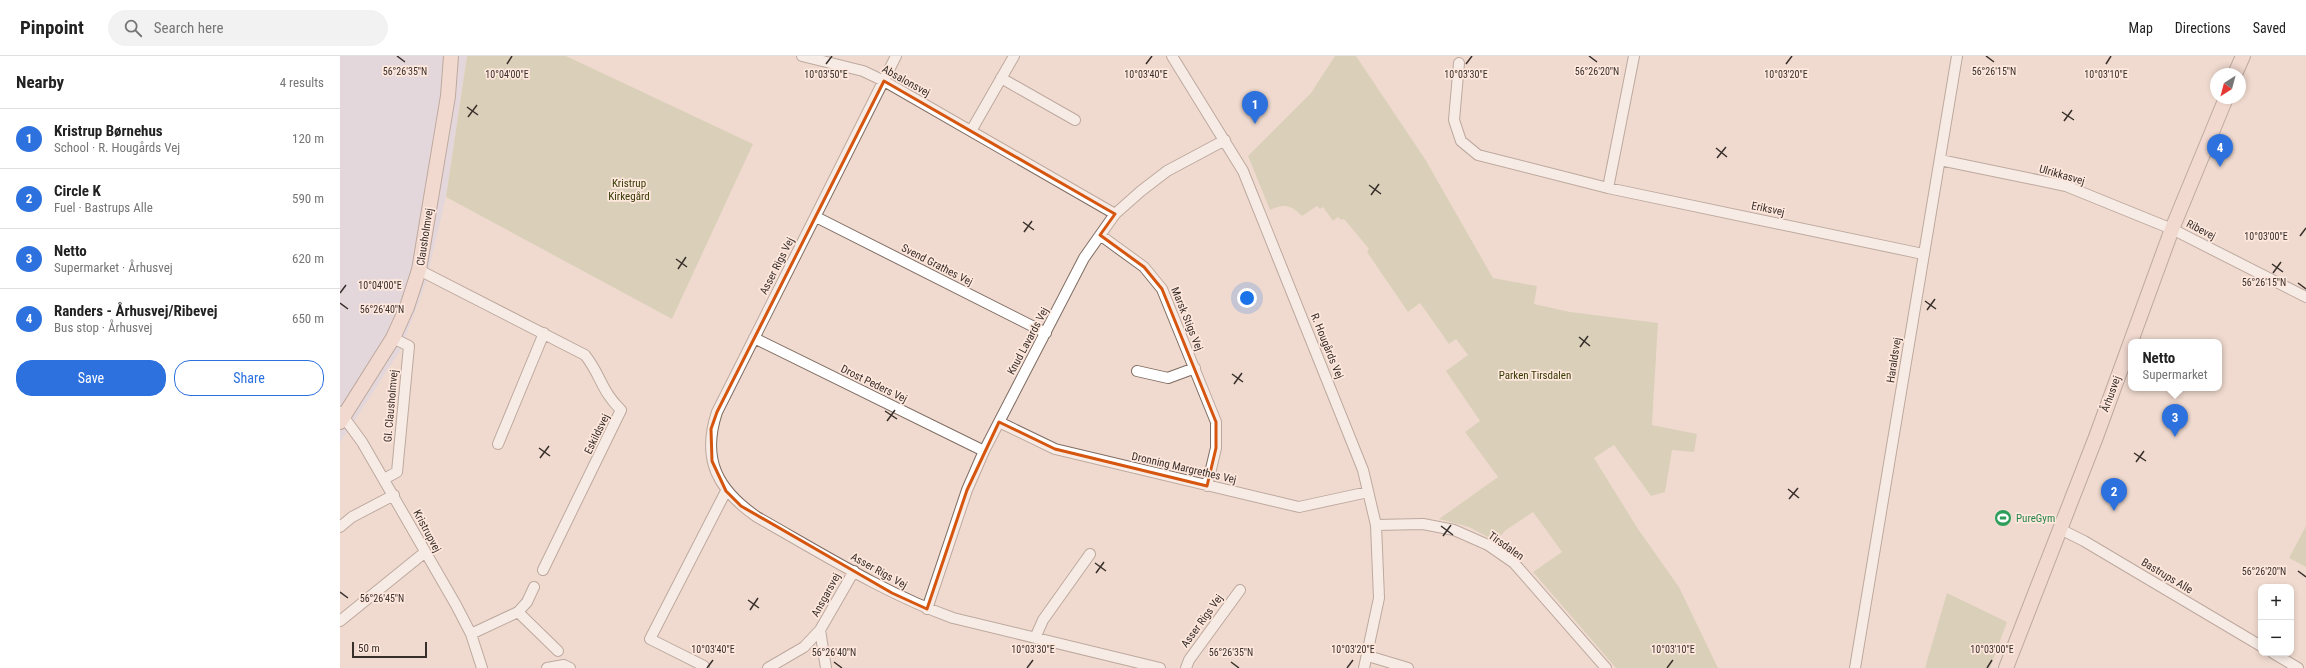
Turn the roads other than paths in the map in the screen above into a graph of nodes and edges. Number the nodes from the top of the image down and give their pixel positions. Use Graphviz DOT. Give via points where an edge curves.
graph roads {
  1 [pos="451,56"];
  2 [pos="802,56"];
  3 [pos="896,56"];
  4 [pos="1014,56"];
  5 [pos="1172,56"];
  6 [pos="1634,56"];
  7 [pos="1957,56"];
  8 [pos="2243,56"];
  9 [pos="1459,63"];
  10 [pos="2238,68"];
  11 [pos="1001,78"];
  12 [pos="884,81"];
  13 [pos="2224,104"];
  14 [pos="1075,120"];
  15 [pos="971,131"];
  16 [pos="1225,140"];
  17 [pos="1940,160"];
  18 [pos="1608,188"];
  19 [pos="1115,214"];
  20 [pos="816,217"];
  21 [pos="2172,229"];
  22 [pos="1100,235"];
  23 [pos="1924,254"];
  24 [pos="419,270"];
  25 [pos="2306,297"];
  26 [pos="544,333"];
  27 [pos="1046,333"];
  28 [pos="393,338"];
  29 [pos="754,338"];
  30 [pos="2132,339"];
  31 [pos="2128,349"];
  32 [pos="1195,368"];
  33 [pos="1137,371"];
  34 [pos="341,417"];
  35 [pos="999,422"];
  36 [pos="498,444"];
  37 [pos="984,451"];
  38 [pos="384,479"];
  39 [pos="1207,486"];
  40 [pos="726,491"];
  41 [pos="1368,492"];
  42 [pos="394,495"];
  43 [pos="1376,525"];
  44 [pos="340,527"];
  45 [pos="2060,529"];
  46 [pos="424,552"];
  47 [pos="1090,554"];
  48 [pos="543,570"];
  49 [pos="854,570"];
  50 [pos="534,587"];
  51 [pos="1240,590"];
  52 [pos="927,609"];
  53 [pos="518,612"];
  54 [pos="340,621"];
  55 [pos="820,630"];
  56 [pos="471,634"];
  57 [pos="1035,638"];
  58 [pos="2258,644"];
  59 [pos="558,651"];
  60 [pos="1368,656"];
  61 [pos="2278,656"];
  62 [pos="704,666"];
  63 [pos="482,668"];
  64 [pos="548,668"];
  65 [pos="570,668"];
  66 [pos="768,668"];
  67 [pos="826,668"];
  68 [pos="1160,668"];
  69 [pos="1186,668"];
  70 [pos="1364,668"];
  71 [pos="1408,668"];
  72 [pos="1606,668"];
  73 [pos="1855,668"];
  74 [pos="2006,668"];
  75 [pos="2298,668"];
  1 -- 24 [label="main road, Clausholmvej" via="448,96"];
  2 -- 12 [label="street, Absalonsvej" via="863,71"];
  3 -- 12 [label="street, Asser Rigs Vej"];
  4 -- 11 [label="street"];
  5 -- 16 [label="street, R. Hougårds Vej"];
  6 -- 18 [label="street"];
  7 -- 17 [label="street, Haraldsvej"];
  8 -- 10 [label="main road"];
  9 -- 18 [label="street, Eriksvej" via="1454,120 1462,141 1478,155"];
  11 -- 14 [label="street"];
  11 -- 15 [label="street"];
  12 -- 15 [label="street, Absalonsvej"];
  12 -- 20 [label="street, Asser Rigs Vej"];
  13 -- 21 [label="main road, Århusvej"];
  15 -- 19 [label="street, Absalonsvej"];
  16 -- 19 [label="street, Knud Lavards Vej" via="1168,171"];
  16 -- 41 [label="street, R. Hougårds Vej" via="1243,171 1363,470"];
  17 -- 21 [label="street, Ulrikkasvej" via="2066,186"];
  17 -- 23 [label="street, Haraldsvej"];
  18 -- 23 [label="street, Eriksvej"];
  19 -- 22 [label="street, Knud Lavards Vej"];
  20 -- 27 [label="street, Svend Grathes Vej"];
  20 -- 29 [label="street, Asser Rigs Vej"];
  21 -- 25 [label="street, Ribevej"];
  21 -- 30 [label="main road, Århusvej"];
  22 -- 27 [label="street, Knud Lavards Vej" via="1084,258"];
  22 -- 32 [label="street, Marsk Stigs Vej" via="1144,267 1162,288"];
  23 -- 73 [label="street, Haraldsvej"];
  24 -- 26 [label="street, Eskildsvej"];
  24 -- 28 [label="main road, Clausholmvej" via="408,307"];
  26 -- 36 [label="street"];
  26 -- 48 [label="street, Eskildsvej" via="585,355 596,369 608,397 621,410"];
  27 -- 35 [label="street, Knud Lavards Vej"];
  28 -- 34 [label="main road, Clausholmvej"];
  28 -- 38 [label="street, Gl. Clausholmvej" via="409,346 397,472"];
  29 -- 37 [label="street, Drost Peders Vej"];
  29 -- 40 [label="street, Asser Rigs Vej" via="711,429 712,461"];
  31 -- 45 [label="main road, Århusvej"];
  32 -- 33 [label="street, Marsk Stigs Vej" via="1168,378"];
  32 -- 39 [label="street, Marsk Stigs Vej" via="1216,422 1216,448"];
  34 -- 38 [label="street, Kristrupvej" via="362,442"];
  35 -- 37 [label="street, Knud Lavards Vej"];
  35 -- 39 [label="street, Dronning Margrethes Vej" via="1055,449"];
  37 -- 52 [label="street, Knud Lavards Vej" via="967,490"];
  38 -- 42 [label="street, Kristrupvej"];
  39 -- 41 [label="street, Dronning Margrethes Vej" via="1299,507"];
  40 -- 49 [label="street, Asser Rigs Vej" via="757,517"];
  40 -- 62 [label="street" via="650,639"];
  41 -- 43 [label="street, R. Hougårds Vej"];
  42 -- 44 [label="street" via="352,517"];
  42 -- 46 [label="street, Kristrupvej"];
  43 -- 60 [label="street, R. Hougårds Vej" via="1379,598"];
  43 -- 72 [label="street, Tirsdalen" via="1423,524 1454,530 1488,545 1514,563"];
  45 -- 58 [label="street, Bastrups Alle"];
  45 -- 74 [label="main road, Århusvej"];
  46 -- 54 [label="street"];
  46 -- 56 [label="street, Kristrupvej"];
  47 -- 57 [label="street" via="1042,620"];
  49 -- 52 [label="street, Asser Rigs Vej" via="892,593"];
  49 -- 55 [label="street, Ansgarsvej"];
  50 -- 53 [label="street" via="527,602"];
  51 -- 69 [label="street, Asser Rigs Vej" via="1189,660"];
  52 -- 57 [label="street, Asser Rigs Vej"];
  53 -- 56 [label="street"];
  53 -- 59 [label="street"];
  55 -- 66 [label="street, Ansgarsvej" via="804,647"];
  55 -- 67 [label="street, Ansgarsvej"];
  56 -- 63 [label="street, Kristrupvej"];
  57 -- 68 [label="street, Asser Rigs Vej"];
  60 -- 70 [label="street, R. Hougårds Vej"];
  60 -- 71 [label="street"];
  61 -- 75 [label="street"];
  64 -- 65 [label="street" via="564,665"];
}
